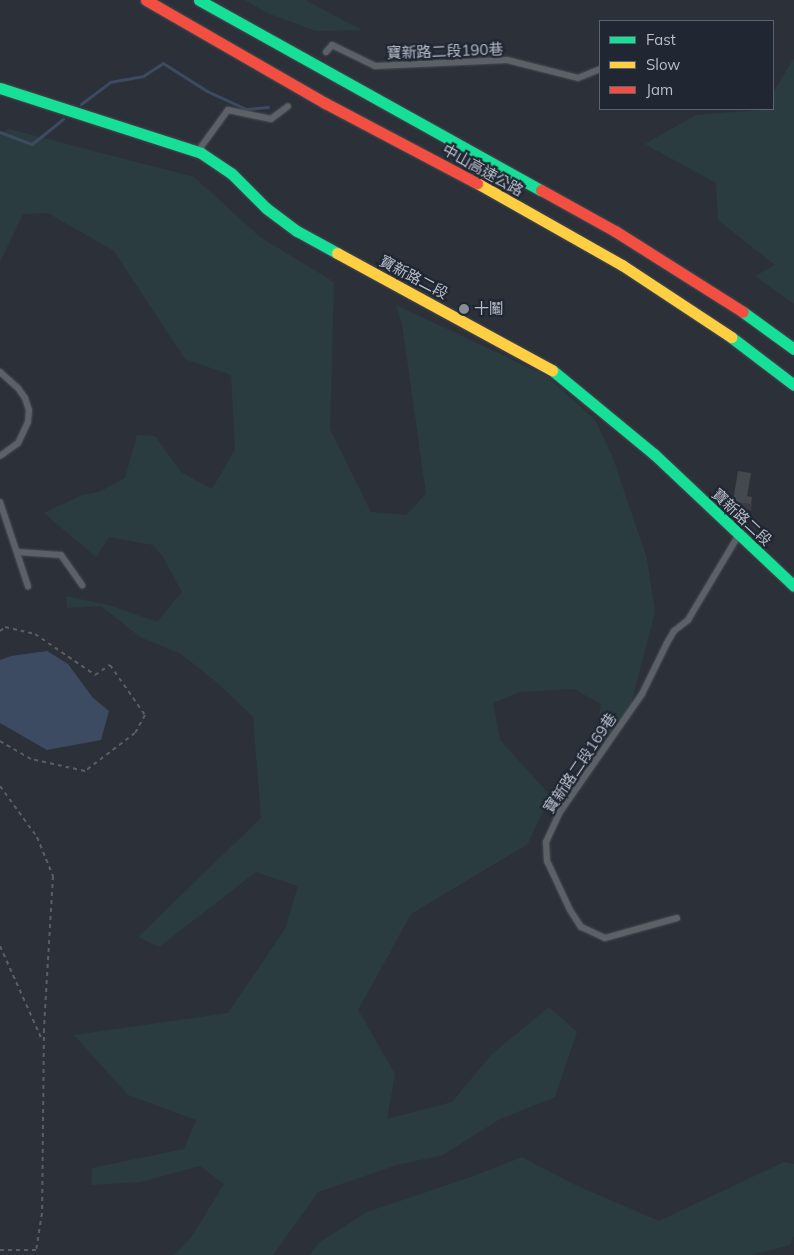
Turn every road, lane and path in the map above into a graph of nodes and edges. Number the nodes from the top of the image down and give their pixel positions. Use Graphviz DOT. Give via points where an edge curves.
graph roads {
  1 [pos="146,0"];
  2 [pos="199,0"];
  3 [pos="326,52"];
  4 [pos="599,69"];
  5 [pos="0,88"];
  6 [pos="288,106"];
  7 [pos="197,152"];
  8 [pos="794,349"];
  9 [pos="0,372"];
  10 [pos="794,385"];
  11 [pos="0,456"];
  12 [pos="0,502"];
  13 [pos="738,535"];
  14 [pos="16,552"];
  15 [pos="82,585"];
  16 [pos="28,586"];
  17 [pos="794,586"];
  18 [pos="0,631"];
  19 [pos="0,741"];
  20 [pos="0,786"];
  21 [pos="677,918"];
  22 [pos="0,946"];
  23 [pos="43,1042"];
  24 [pos="0,1250"];
  1 -- 10 [label="main road, 中山高速公路" via="325,103 504,197 622,265 712,323"];
  2 -- 8 [label="main road, 中山高速公路" via="615,231 767,328"];
  3 -- 4 [label="lane, 寶新路二段190巷" via="332,45 375,66 508,60 578,78"];
  5 -- 7 [label="main road, 寶新路二段"];
  6 -- 7 [label="lane" via="271,119 228,110"];
  7 -- 13 [label="main road, 寶新路二段" via="232,173 266,208 297,231 550,368 654,454"];
  9 -- 11 [label="lane" via="21,393 29,410 28,422 18,443"];
  12 -- 14 [label="lane"];
  13 -- 17 [label="main road, 寶新路二段"];
  13 -- 21 [label="lane, 寶新路二段169巷" via="688,620 674,631 642,694 560,812 546,842 547,861 570,910 582,927 605,938"];
  14 -- 15 [label="lane" via="62,555"];
  14 -- 16 [label="lane"];
  18 -- 19 [label="path" via="5,627 35,634 95,675 110,665 146,715 135,733 85,771 31,759"];
  20 -- 23 [label="path" via="37,837 52,876"];
  22 -- 23 [label="path"];
  23 -- 24 [label="path" via="42,1213 36,1250"];
}
